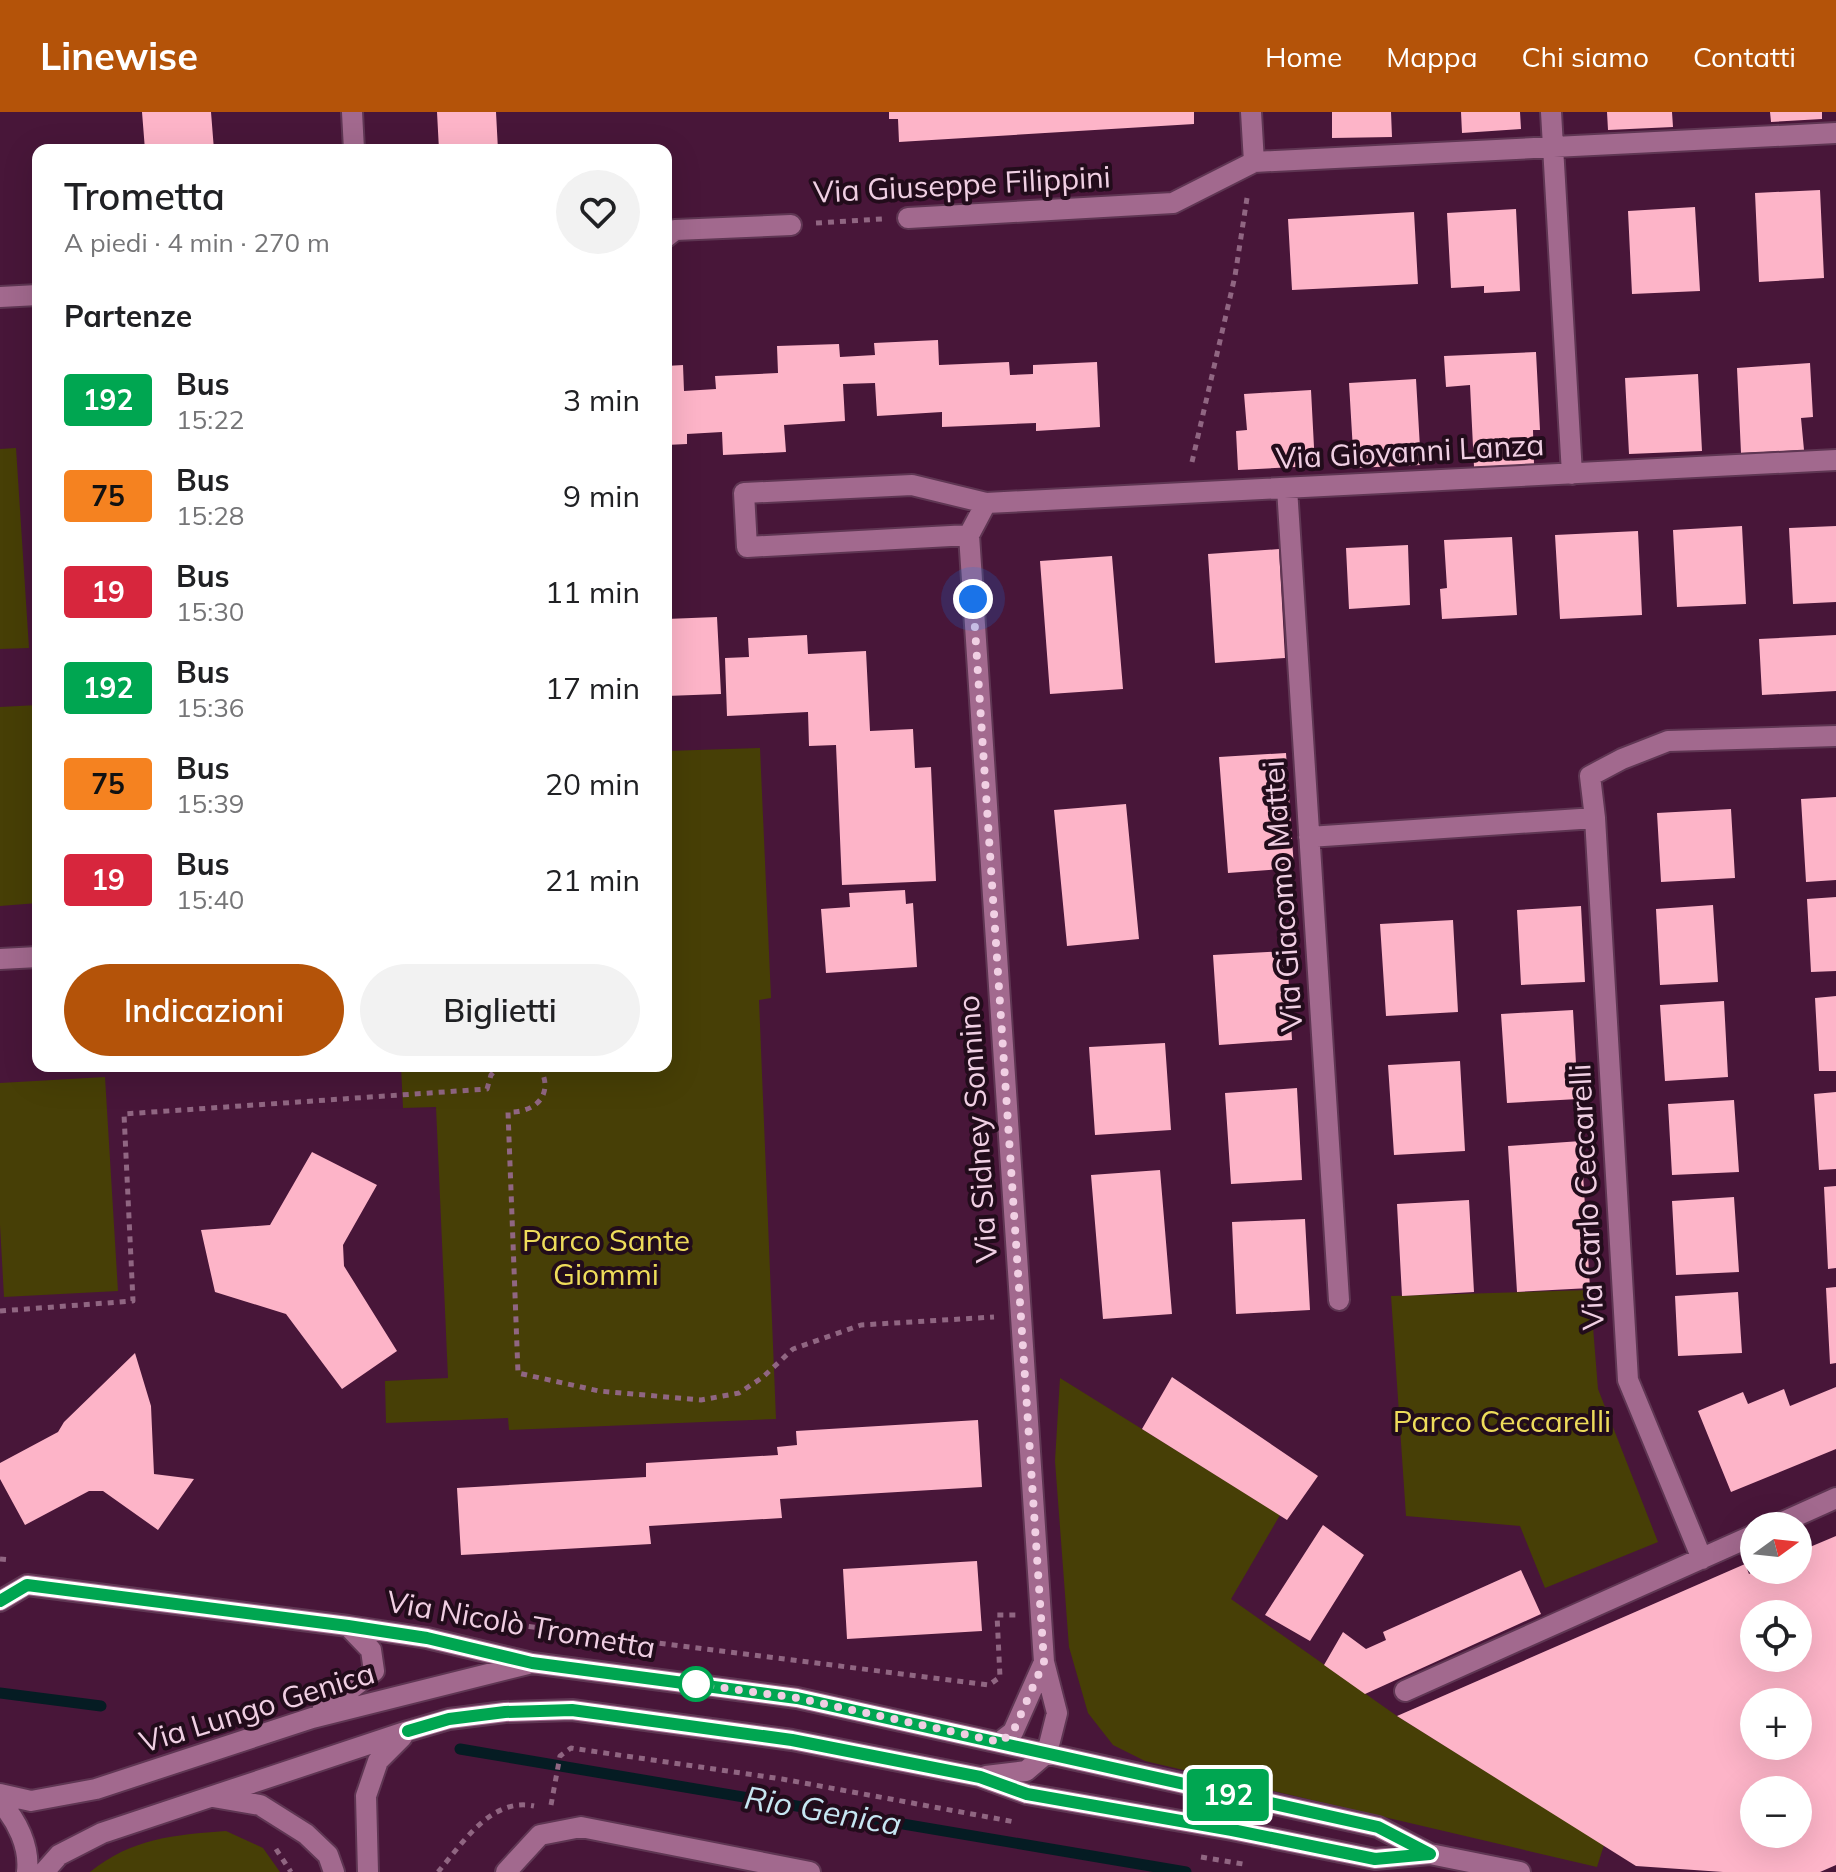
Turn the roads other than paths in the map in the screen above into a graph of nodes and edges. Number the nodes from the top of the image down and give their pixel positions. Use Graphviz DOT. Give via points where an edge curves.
graph roads {
  1 [pos="352,112"];
  2 [pos="1251,112"];
  3 [pos="1551,112"];
  4 [pos="1836,133"];
  5 [pos="354,144"];
  6 [pos="1554,146"];
  7 [pos="1254,162"];
  8 [pos="908,218"];
  9 [pos="791,225"];
  10 [pos="672,232"];
  11 [pos="32,295"];
  12 [pos="0,297"];
  13 [pos="1836,460"];
  14 [pos="1572,474"];
  15 [pos="1287,488"];
  16 [pos="986,503"];
  17 [pos="969,535"];
  18 [pos="1836,736"];
  19 [pos="1595,818"];
  20 [pos="1309,837"];
  21 [pos="32,957"];
  22 [pos="0,959"];
  23 [pos="1339,1300"];
  24 [pos="1836,1498"];
  25 [pos="1805,1512"];
  26 [pos="1740,1541"];
  27 [pos="1702,1559"];
  28 [pos="0,1601"];
  29 [pos="348,1626"];
  30 [pos="1044,1662"];
  31 [pos="532,1663"];
  32 [pos="1405,1691"];
  33 [pos="312,1718"];
  34 [pos="408,1731"];
  35 [pos="1000,1742"];
  36 [pos="1047,1753"];
  37 [pos="980,1777"];
  38 [pos="0,1794"];
  39 [pos="209,1797"];
  40 [pos="0,1802"];
  41 [pos="1430,1854"];
  42 [pos="27,1872"];
  43 [pos="44,1872"];
  44 [pos="334,1872"];
  45 [pos="368,1872"];
  46 [pos="506,1872"];
  47 [pos="810,1872"];
  48 [pos="1520,1872"];
  1 -- 5 [label="street"];
  2 -- 7 [label="street"];
  3 -- 6 [label="street"];
  4 -- 6 [label="street"];
  6 -- 7 [label="street"];
  6 -- 14 [label="street"];
  7 -- 8 [label="street, Via Giuseppe Filippini" via="1173,203"];
  9 -- 10 [label="street, Via Giuseppe Filippini"];
  11 -- 12 [label="street"];
  13 -- 14 [label="street, Via Giovanni Lanza"];
  14 -- 15 [label="street, Via Giovanni Lanza"];
  15 -- 16 [label="street, Via Giovanni Lanza"];
  15 -- 20 [label="street, Via Giacomo Mattei"];
  16 -- 17 [label="street"];
  16 -- 17 [label="street, Via Giovanni Lanza" via="912,485 744,493 747,547"];
  17 -- 30 [label="street, Via Sidney Sonnino"];
  18 -- 19 [label="street, Via Carlo Ceccarelli" via="1668,741 1590,776"];
  19 -- 20 [label="street"];
  19 -- 27 [label="street, Via Carlo Ceccarelli" via="1628,1380"];
  20 -- 23 [label="street, Via Giacomo Mattei"];
  21 -- 22 [label="street"];
  24 -- 25 [label="street"];
  26 -- 27 [label="street"];
  27 -- 32 [label="street"];
  28 -- 29 [label="street, Via Nicolò Trometta" via="27,1585"];
  29 -- 31 [label="street, Via Nicolò Trometta"];
  29 -- 33 [label="street, Via Nicolò Trometta" via="371,1650 374,1671"];
  30 -- 35 [label="street, Via Sidney Sonnino" via="1013,1732"];
  30 -- 36 [label="street" via="1057,1713"];
  31 -- 33 [label="street, Via Lungo Genica"];
  31 -- 35 [label="street, Via Nicolò Trometta" via="797,1698"];
  33 -- 38 [label="street, Via Lungo Genica" via="96,1789 31,1801"];
  34 -- 37 [label="street, Via Nicolò Trometta" via="449,1719 572,1710 792,1740"];
  34 -- 39 [label="street"];
  34 -- 45 [label="street" via="378,1761 366,1796"];
  35 -- 36 [label="street, Via Nicolò Trometta"];
  36 -- 37 [label="street" via="1026,1771"];
  36 -- 41 [label="street, Via Nicolò Trometta" via="1378,1827"];
  37 -- 41 [label="street, Via Nicolò Trometta" via="1027,1794 1375,1859"];
  39 -- 43 [label="street" via="102,1833 59,1855"];
  39 -- 44 [label="street" via="260,1805 306,1834 328,1855"];
  40 -- 42 [label="street" via="22,1837"];
  41 -- 48 [label="street, Via Nicolò Trometta"];
  46 -- 47 [label="street" via="540,1835 581,1827"];
}
